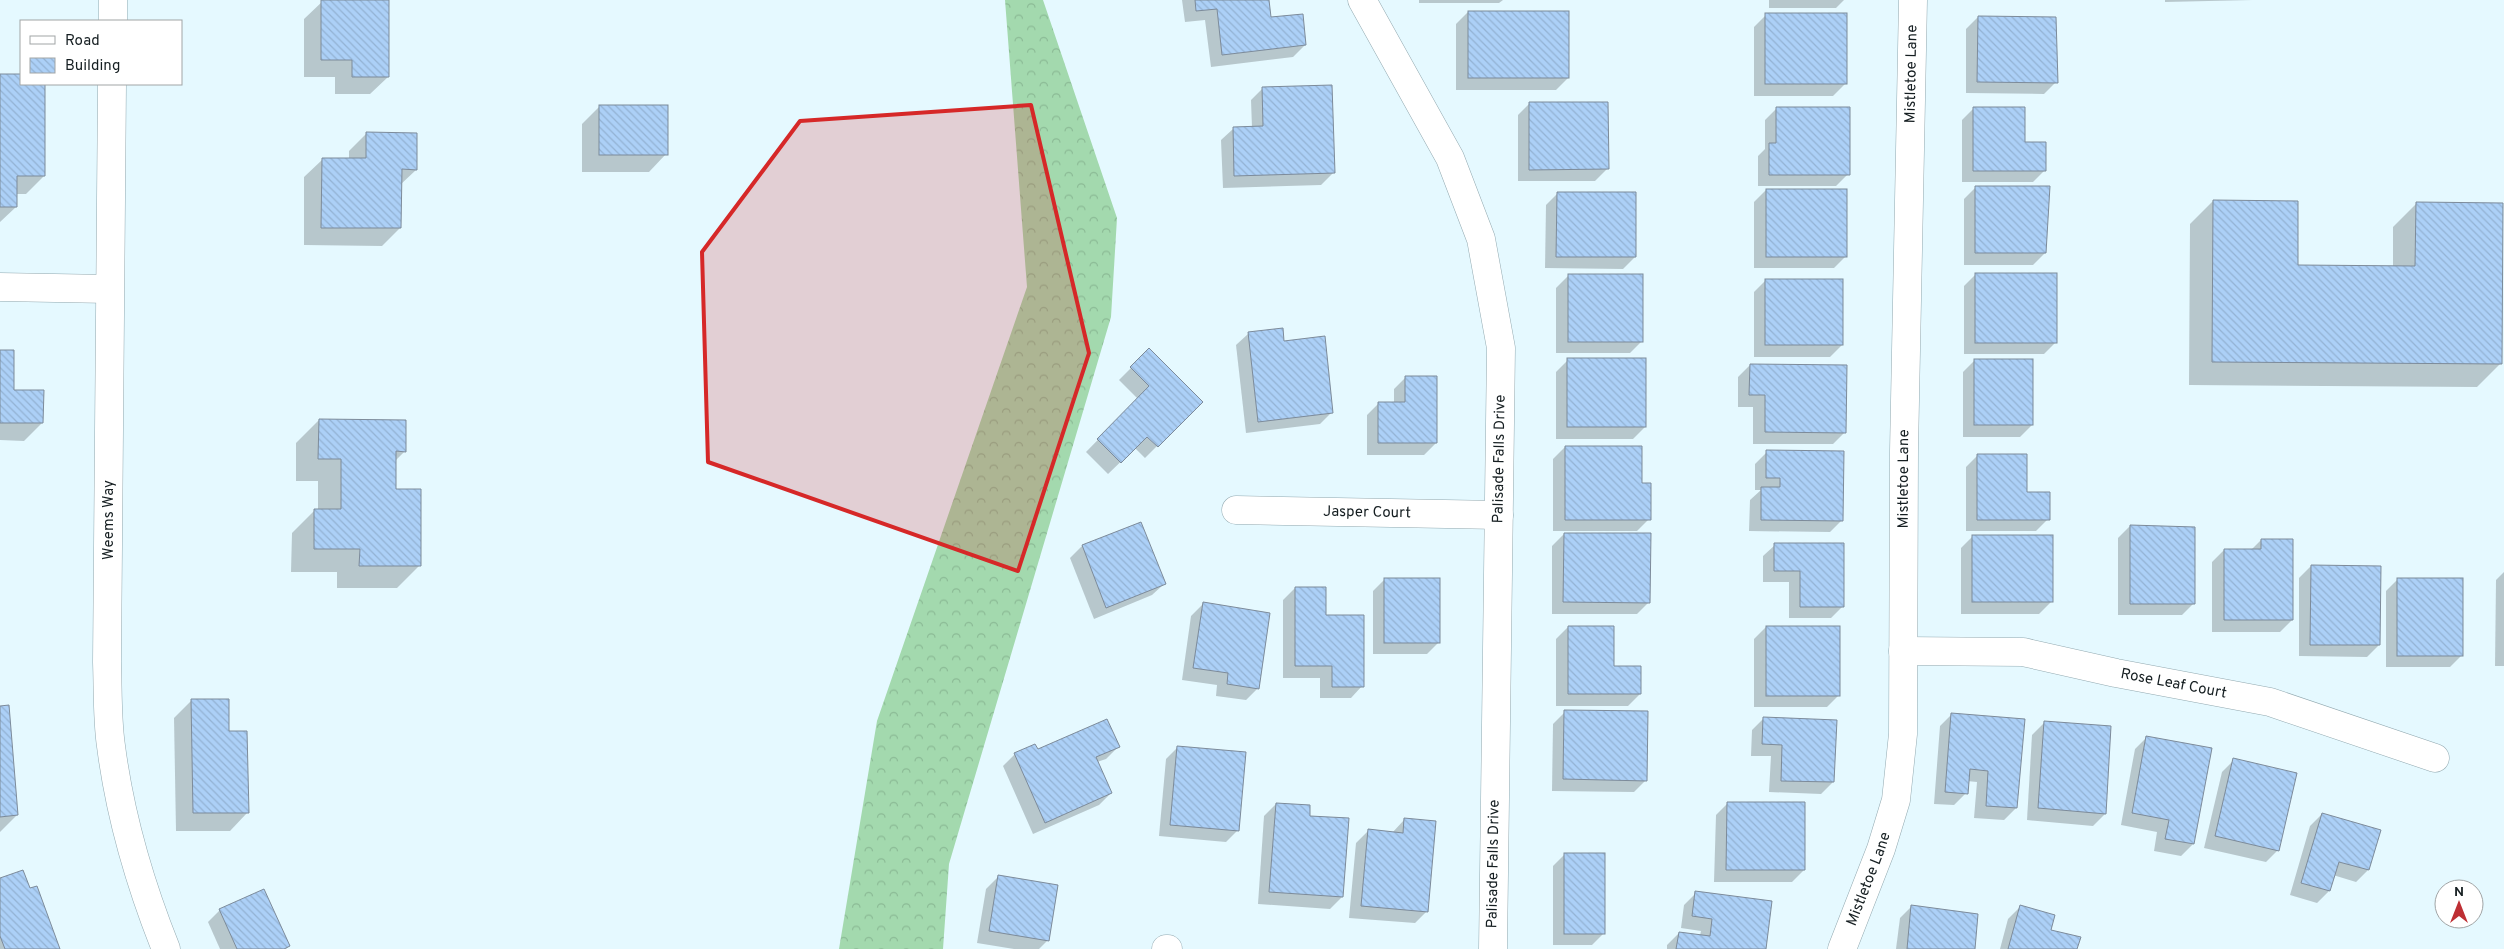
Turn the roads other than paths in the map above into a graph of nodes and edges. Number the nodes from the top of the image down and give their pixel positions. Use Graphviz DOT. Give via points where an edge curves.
graph roads {
  1 [pos="113,0"];
  2 [pos="1362,0"];
  3 [pos="1913,0"];
  4 [pos="113,20"];
  5 [pos="112,85"];
  6 [pos="0,287"];
  7 [pos="109,289"];
  8 [pos="1236,510"];
  9 [pos="1499,516"];
  10 [pos="1904,651"];
  11 [pos="2435,758"];
  12 [pos="166,949"];
  13 [pos="1493,949"];
  14 [pos="1842,949"];
  1 -- 4 [label="street"];
  2 -- 9 [label="street, Palisade Falls Drive" via="1450,158 1481,239 1501,348"];
  3 -- 10 [label="street, Mistletoe Lane" via="1904,441"];
  5 -- 7 [label="street, Weems Way"];
  6 -- 7 [label="street"];
  7 -- 12 [label="street, Weems Way" via="107,662 111,746 124,818 142,887"];
  8 -- 9 [label="street, Jasper Court"];
  9 -- 13 [label="street, Palisade Falls Drive"];
  10 -- 11 [label="street, Rose Leaf Court" via="2023,652 2270,702"];
  10 -- 14 [label="street, Mistletoe Lane" via="1903,734 1896,800 1881,849"];
}
